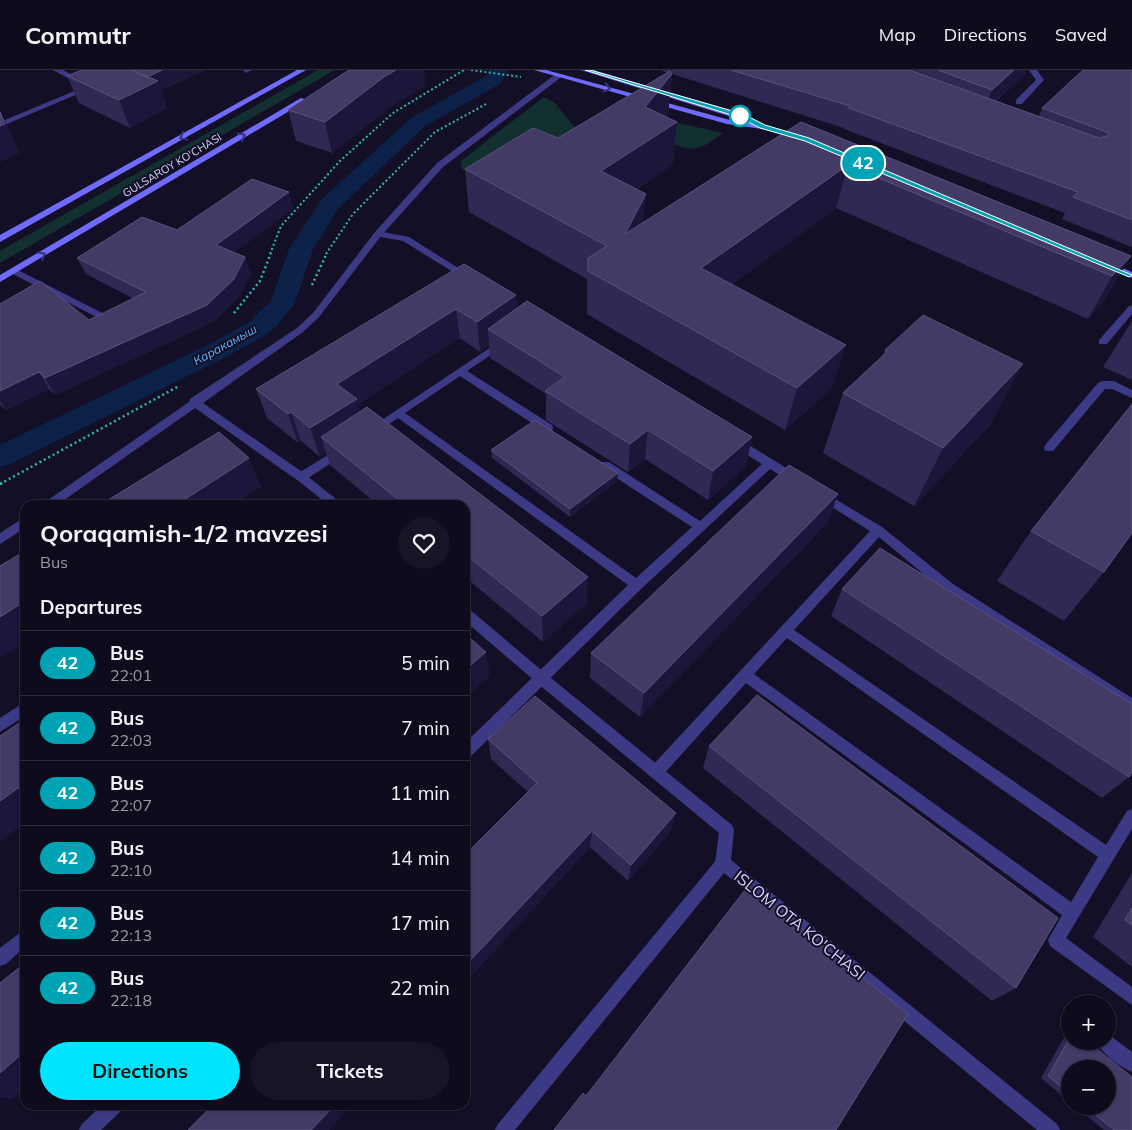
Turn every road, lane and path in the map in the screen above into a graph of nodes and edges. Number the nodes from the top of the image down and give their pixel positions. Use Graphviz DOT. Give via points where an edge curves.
graph roads {
  1 [pos="57,70"];
  2 [pos="302,70"];
  3 [pos="464,70"];
  4 [pos="471,70"];
  5 [pos="538,70"];
  6 [pos="587,70"];
  7 [pos="1033,70"];
  8 [pos="562,73"];
  9 [pos="529,79"];
  10 [pos="313,95"];
  11 [pos="493,100"];
  12 [pos="1018,102"];
  13 [pos="0,125"];
  14 [pos="763,127"];
  15 [pos="807,139"];
  16 [pos="378,234"];
  17 [pos="0,239"];
  18 [pos="1096,260"];
  19 [pos="14,271"];
  20 [pos="1132,275"];
  21 [pos="0,279"];
  22 [pos="479,284"];
  23 [pos="309,293"];
  24 [pos="1132,308"];
  25 [pos="234,313"];
  26 [pos="111,321"];
  27 [pos="513,335"];
  28 [pos="1104,342"];
  29 [pos="461,372"];
  30 [pos="181,385"];
  31 [pos="1132,394"];
  32 [pos="194,402"];
  33 [pos="398,413"];
  34 [pos="366,434"];
  35 [pos="560,436"];
  36 [pos="728,437"];
  37 [pos="350,445"];
  38 [pos="1049,448"];
  39 [pos="592,457"];
  40 [pos="770,463"];
  41 [pos="301,477"];
  42 [pos="0,484"];
  43 [pos="56,500"];
  44 [pos="326,500"];
  45 [pos="20,526"];
  46 [pos="699,526"];
  47 [pos="878,530"];
  48 [pos="0,540"];
  49 [pos="637,585"];
  50 [pos="470,617"];
  51 [pos="786,631"];
  52 [pos="745,675"];
  53 [pos="541,678"];
  54 [pos="1132,704"];
  55 [pos="20,712"];
  56 [pos="0,726"];
  57 [pos="470,747"];
  58 [pos="656,772"];
  59 [pos="1132,816"];
  60 [pos="1108,855"];
  61 [pos="723,863"];
  62 [pos="1073,913"];
  63 [pos="20,941"];
  64 [pos="0,958"];
  65 [pos="1132,997"];
  66 [pos="1115,1050"];
  67 [pos="1132,1063"];
  68 [pos="110,1110"];
  69 [pos="88,1130"];
  70 [pos="504,1130"];
  71 [pos="1051,1130"];
  1 -- 13 [label="street" via="90,87"];
  2 -- 17 [label="main road, GULSAROY KO'CHASI, one-way"];
  3 -- 25 [label="path" via="393,113 340,161 281,226 260,281"];
  4 -- 9 [label="path"];
  5 -- 8 [label="main road"];
  6 -- 8 [label="main road"];
  6 -- 14 [label="main road" via="740,116"];
  7 -- 12 [label="street" via="1040,80"];
  8 -- 14 [label="main road, one-way" via="730,122"];
  8 -- 16 [label="street" via="440,165"];
  19 -- 10 [label="main road, GULSAROY KO'CHASI, one-way"];
  11 -- 23 [label="path" via="435,132 353,214 327,253"];
  14 -- 15 [label="main road"];
  16 -- 22 [label="street" via="406,239"];
  16 -- 32 [label="street" via="316,315 275,348"];
  18 -- 20 [label="main road"];
  19 -- 21 [label="main road, GULSAROY KO'CHASI"];
  19 -- 26 [label="street"];
  24 -- 28 [label="street"];
  27 -- 29 [label="street"];
  29 -- 33 [label="street"];
  29 -- 35 [label="street"];
  30 -- 42 [label="path"];
  31 -- 38 [label="street" via="1114,385 1102,385"];
  32 -- 41 [label="street"];
  32 -- 43 [label="street"];
  33 -- 34 [label="street"];
  33 -- 49 [label="street"];
  36 -- 40 [label="street"];
  37 -- 41 [label="street"];
  39 -- 46 [label="street"];
  40 -- 46 [label="street"];
  40 -- 47 [label="street"];
  41 -- 44 [label="street"];
  45 -- 48 [label="street"];
  46 -- 49 [label="street"];
  47 -- 51 [label="street"];
  47 -- 54 [label="street" via="949,588"];
  49 -- 53 [label="street"];
  50 -- 53 [label="street"];
  51 -- 52 [label="street"];
  51 -- 60 [label="street"];
  52 -- 58 [label="street"];
  52 -- 62 [label="street"];
  53 -- 57 [label="street"];
  53 -- 58 [label="street"];
  55 -- 56 [label="street"];
  58 -- 61 [label="street" via="727,830"];
  59 -- 60 [label="street"];
  60 -- 62 [label="street"];
  61 -- 70 [label="street, ISLOM OTA KO'CHASI"];
  61 -- 71 [label="street, ISLOM OTA KO'CHASI"];
  62 -- 65 [label="street" via="1056,940"];
  63 -- 64 [label="street"];
  66 -- 67 [label="street"];
  68 -- 69 [label="street"];
}
